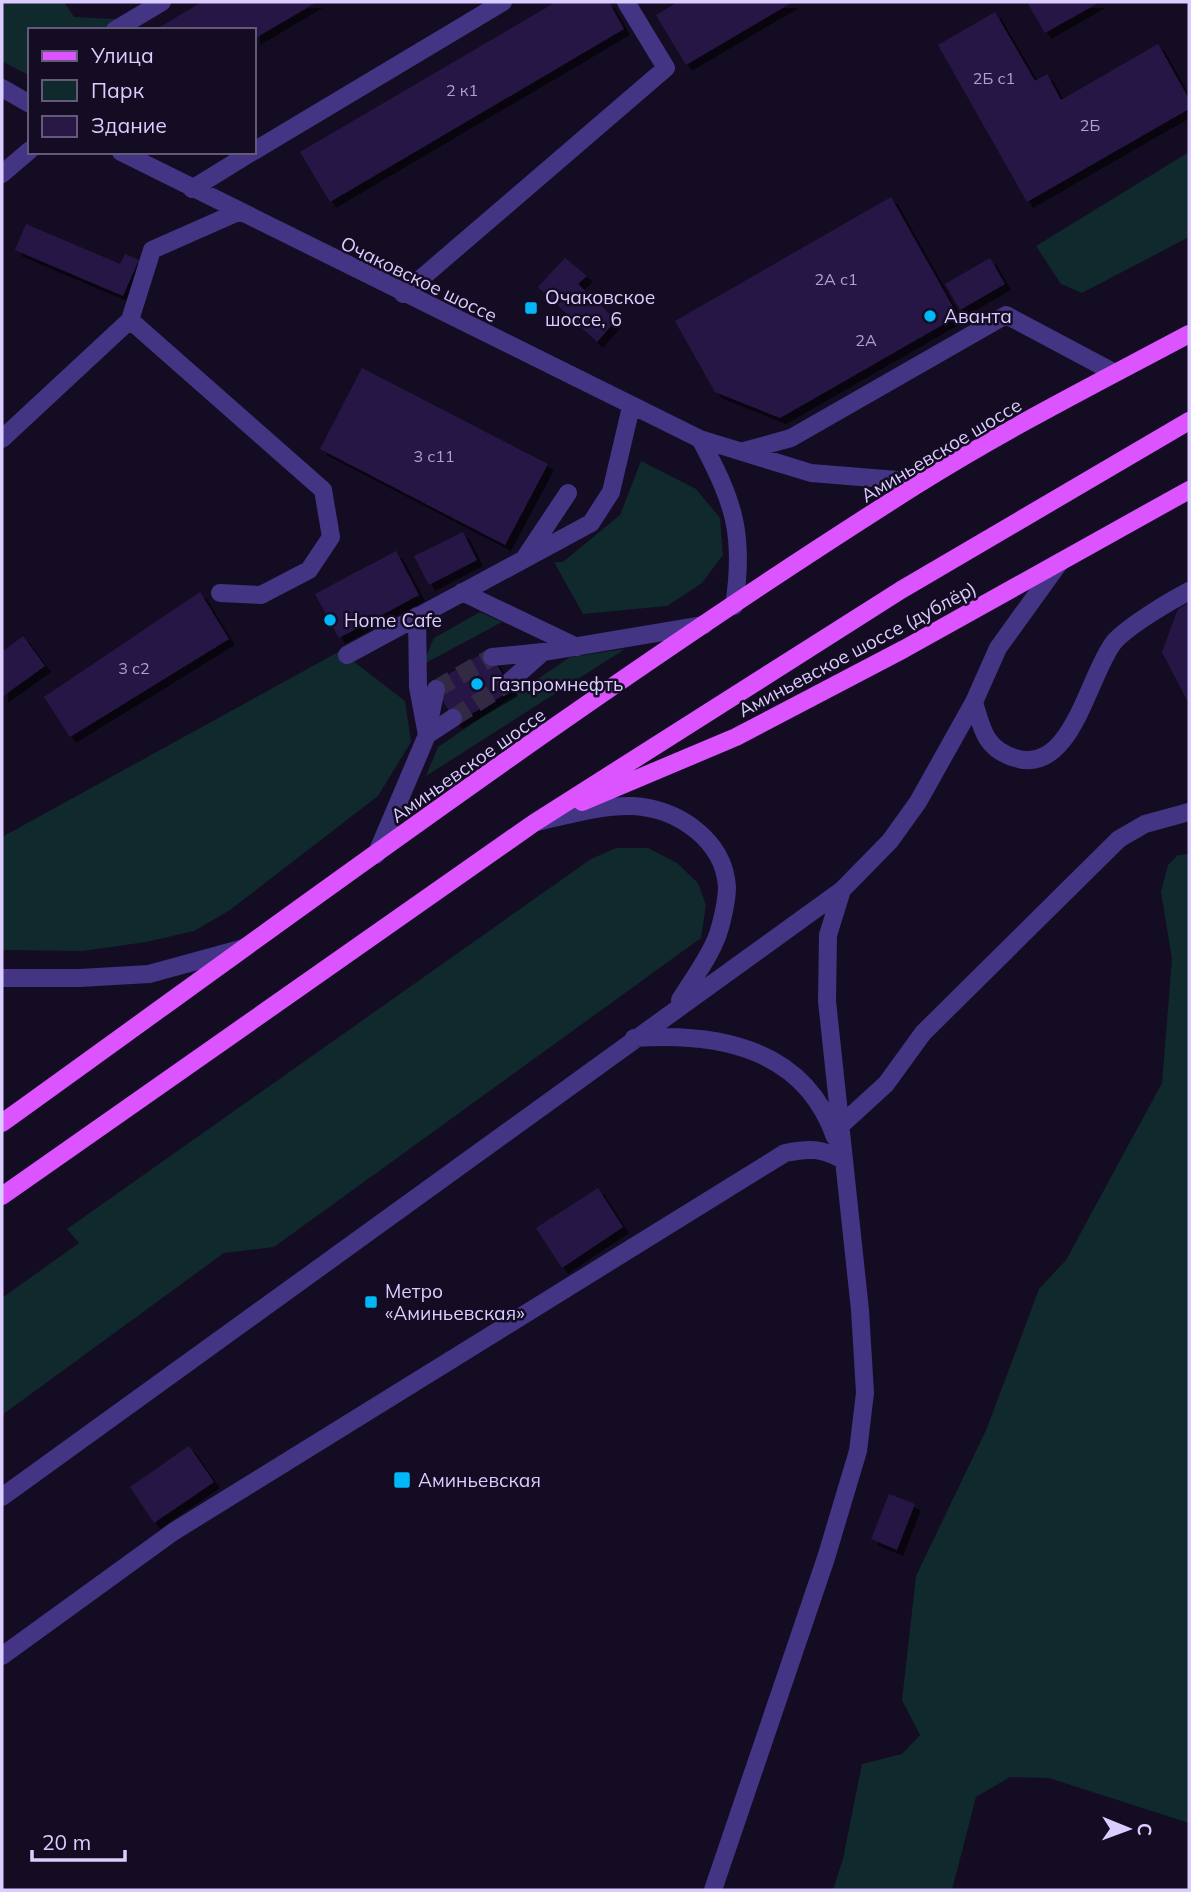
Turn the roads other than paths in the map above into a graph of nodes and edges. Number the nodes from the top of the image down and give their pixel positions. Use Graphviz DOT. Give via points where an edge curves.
graph roads {
  1 [pos="162,2"];
  2 [pos="503,2"];
  3 [pos="626,2"];
  4 [pos="118,28"];
  5 [pos="2,88"];
  6 [pos="27,100"];
  7 [pos="256,150"];
  8 [pos="28,152"];
  9 [pos="125,154"];
  10 [pos="250,154"];
  11 [pos="2,174"];
  12 [pos="191,189"];
  13 [pos="238,212"];
  14 [pos="403,294"];
  15 [pos="130,320"];
  16 [pos="1189,334"];
  17 [pos="1115,373"];
  18 [pos="631,407"];
  19 [pos="1189,421"];
  20 [pos="2,439"];
  21 [pos="700,439"];
  22 [pos="744,451"];
  23 [pos="922,482"];
  24 [pos="1189,490"];
  25 [pos="568,493"];
  26 [pos="524,559"];
  27 [pos="1060,562"];
  28 [pos="1189,591"];
  29 [pos="462,592"];
  30 [pos="220,593"];
  31 [pos="734,606"];
  32 [pos="417,616"];
  33 [pos="704,625"];
  34 [pos="577,647"];
  35 [pos="543,652"];
  36 [pos="347,655"];
  37 [pos="492,657"];
  38 [pos="508,683"];
  39 [pos="436,690"];
  40 [pos="974,702"];
  41 [pos="453,718"];
  42 [pos="426,735"];
  43 [pos="1189,812"];
  44 [pos="534,823"];
  45 [pos="376,855"];
  46 [pos="842,890"];
  47 [pos="247,947"];
  48 [pos="2,978"];
  49 [pos="676,1007"];
  50 [pos="633,1038"];
  51 [pos="2,1124"];
  52 [pos="839,1126"];
  53 [pos="843,1160"];
  54 [pos="2,1196"];
  55 [pos="2,1497"];
  56 [pos="2,1656"];
  57 [pos="713,1890"];
  1 -- 4 [label="street"];
  2 -- 7 [label="street"];
  3 -- 14 [label="street" via="666,68"];
  5 -- 6 [label="street"];
  8 -- 11 [label="street"];
  9 -- 12 [label="street, Очаковское шоссе"];
  10 -- 12 [label="street"];
  12 -- 13 [label="street, Очаковское шоссе"];
  13 -- 14 [label="street, Очаковское шоссе"];
  13 -- 15 [label="street" via="152,250"];
  14 -- 18 [label="street, Очаковское шоссе"];
  15 -- 20 [label="street"];
  15 -- 30 [label="street" via="323,490 331,537 309,570 261,595"];
  16 -- 17 [label="main road, Аминьевское шоссе"];
  17 -- 22 [label="street" via="1006,315 791,438"];
  17 -- 23 [label="main road, Аминьевское шоссе"];
  18 -- 21 [label="street, Очаковское шоссе"];
  18 -- 26 [label="street" via="611,492 591,523"];
  19 -- 44 [label="main road" via="901,590"];
  21 -- 22 [label="street, Очаковское шоссе"];
  21 -- 31 [label="street" via="722,480 738,531 740,566"];
  22 -- 23 [label="street, Очаковское шоссе" via="811,473"];
  23 -- 31 [label="main road, Аминьевское шоссе"];
  24 -- 27 [label="main road, Аминьевское шоссе (дублёр)"];
  25 -- 26 [label="street"];
  26 -- 29 [label="street"];
  27 -- 40 [label="street" via="998,648"];
  27 -- 44 [label="main road, Аминьевское шоссе (дублёр)" via="736,737"];
  28 -- 40 [label="street" via="1114,642 1069,731 1050,755 1024,761 997,753 984,733"];
  29 -- 32 [label="street"];
  29 -- 34 [label="street"];
  31 -- 33 [label="main road, Аминьевское шоссе"];
  32 -- 36 [label="street"];
  32 -- 42 [label="street" via="418,687"];
  33 -- 34 [label="street"];
  33 -- 45 [label="main road, Аминьевское шоссе"];
  34 -- 35 [label="street"];
  35 -- 37 [label="street"];
  35 -- 38 [label="street"];
  39 -- 42 [label="street"];
  40 -- 46 [label="street" via="918,802 890,841"];
  41 -- 42 [label="street"];
  42 -- 45 [label="street"];
  43 -- 52 [label="street" via="1145,824 1119,839 923,1033 886,1084"];
  44 -- 49 [label="street" via="583,811 633,806 668,812 693,826 719,857 727,887 717,936"];
  44 -- 54 [label="main road"];
  45 -- 47 [label="main road, Аминьевское шоссе"];
  46 -- 49 [label="street"];
  46 -- 52 [label="street" via="828,934 827,1000"];
  47 -- 48 [label="street" via="149,974"];
  47 -- 51 [label="main road, Аминьевское шоссе"];
  49 -- 50 [label="street"];
  50 -- 53 [label="street" via="688,1037 726,1043 778,1061 818,1099"];
  50 -- 55 [label="street"];
  52 -- 53 [label="street"];
  53 -- 56 [label="street" via="809,1148 785,1153 173,1532"];
  53 -- 57 [label="street" via="864,1379 858,1451"];
}
